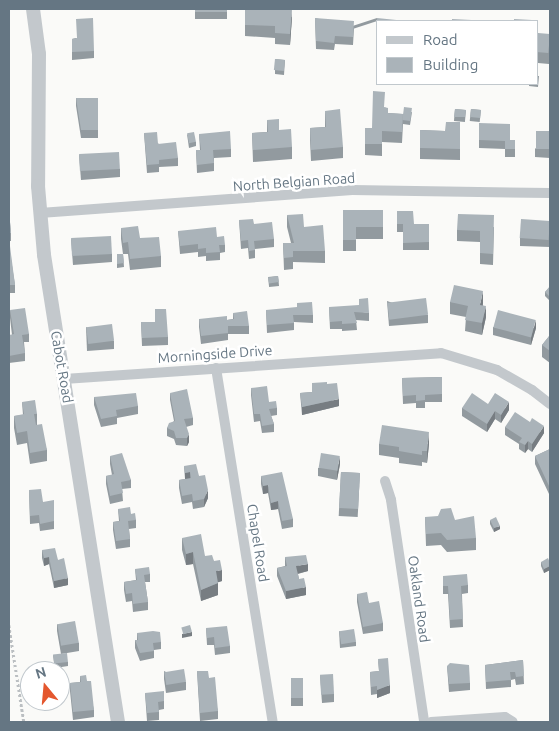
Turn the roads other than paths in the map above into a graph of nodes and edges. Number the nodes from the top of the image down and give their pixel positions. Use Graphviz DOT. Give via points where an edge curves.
graph roads {
  1 [pos="33,9"];
  2 [pos="550,193"];
  3 [pos="40,213"];
  4 [pos="216,368"];
  5 [pos="64,379"];
  6 [pos="550,404"];
  7 [pos="384,480"];
  8 [pos="118,722"];
  9 [pos="273,722"];
  10 [pos="424,722"];
  11 [pos="431,722"];
  12 [pos="513,722"];
  1 -- 3 [label="street, Cabot Road" via="39,54"];
  2 -- 3 [label="street, North Belgian Road" via="352,190"];
  3 -- 5 [label="street, Cabot Road"];
  4 -- 5 [label="street, Morningside Drive"];
  4 -- 6 [label="street, Morningside Drive" via="441,353 474,361 532,390"];
  4 -- 9 [label="street, Chapel Road"];
  5 -- 8 [label="street, Cabot Road"];
  7 -- 10 [label="street, Oakland Road" via="391,500"];
  11 -- 12 [label="street" via="505,717"];
}
